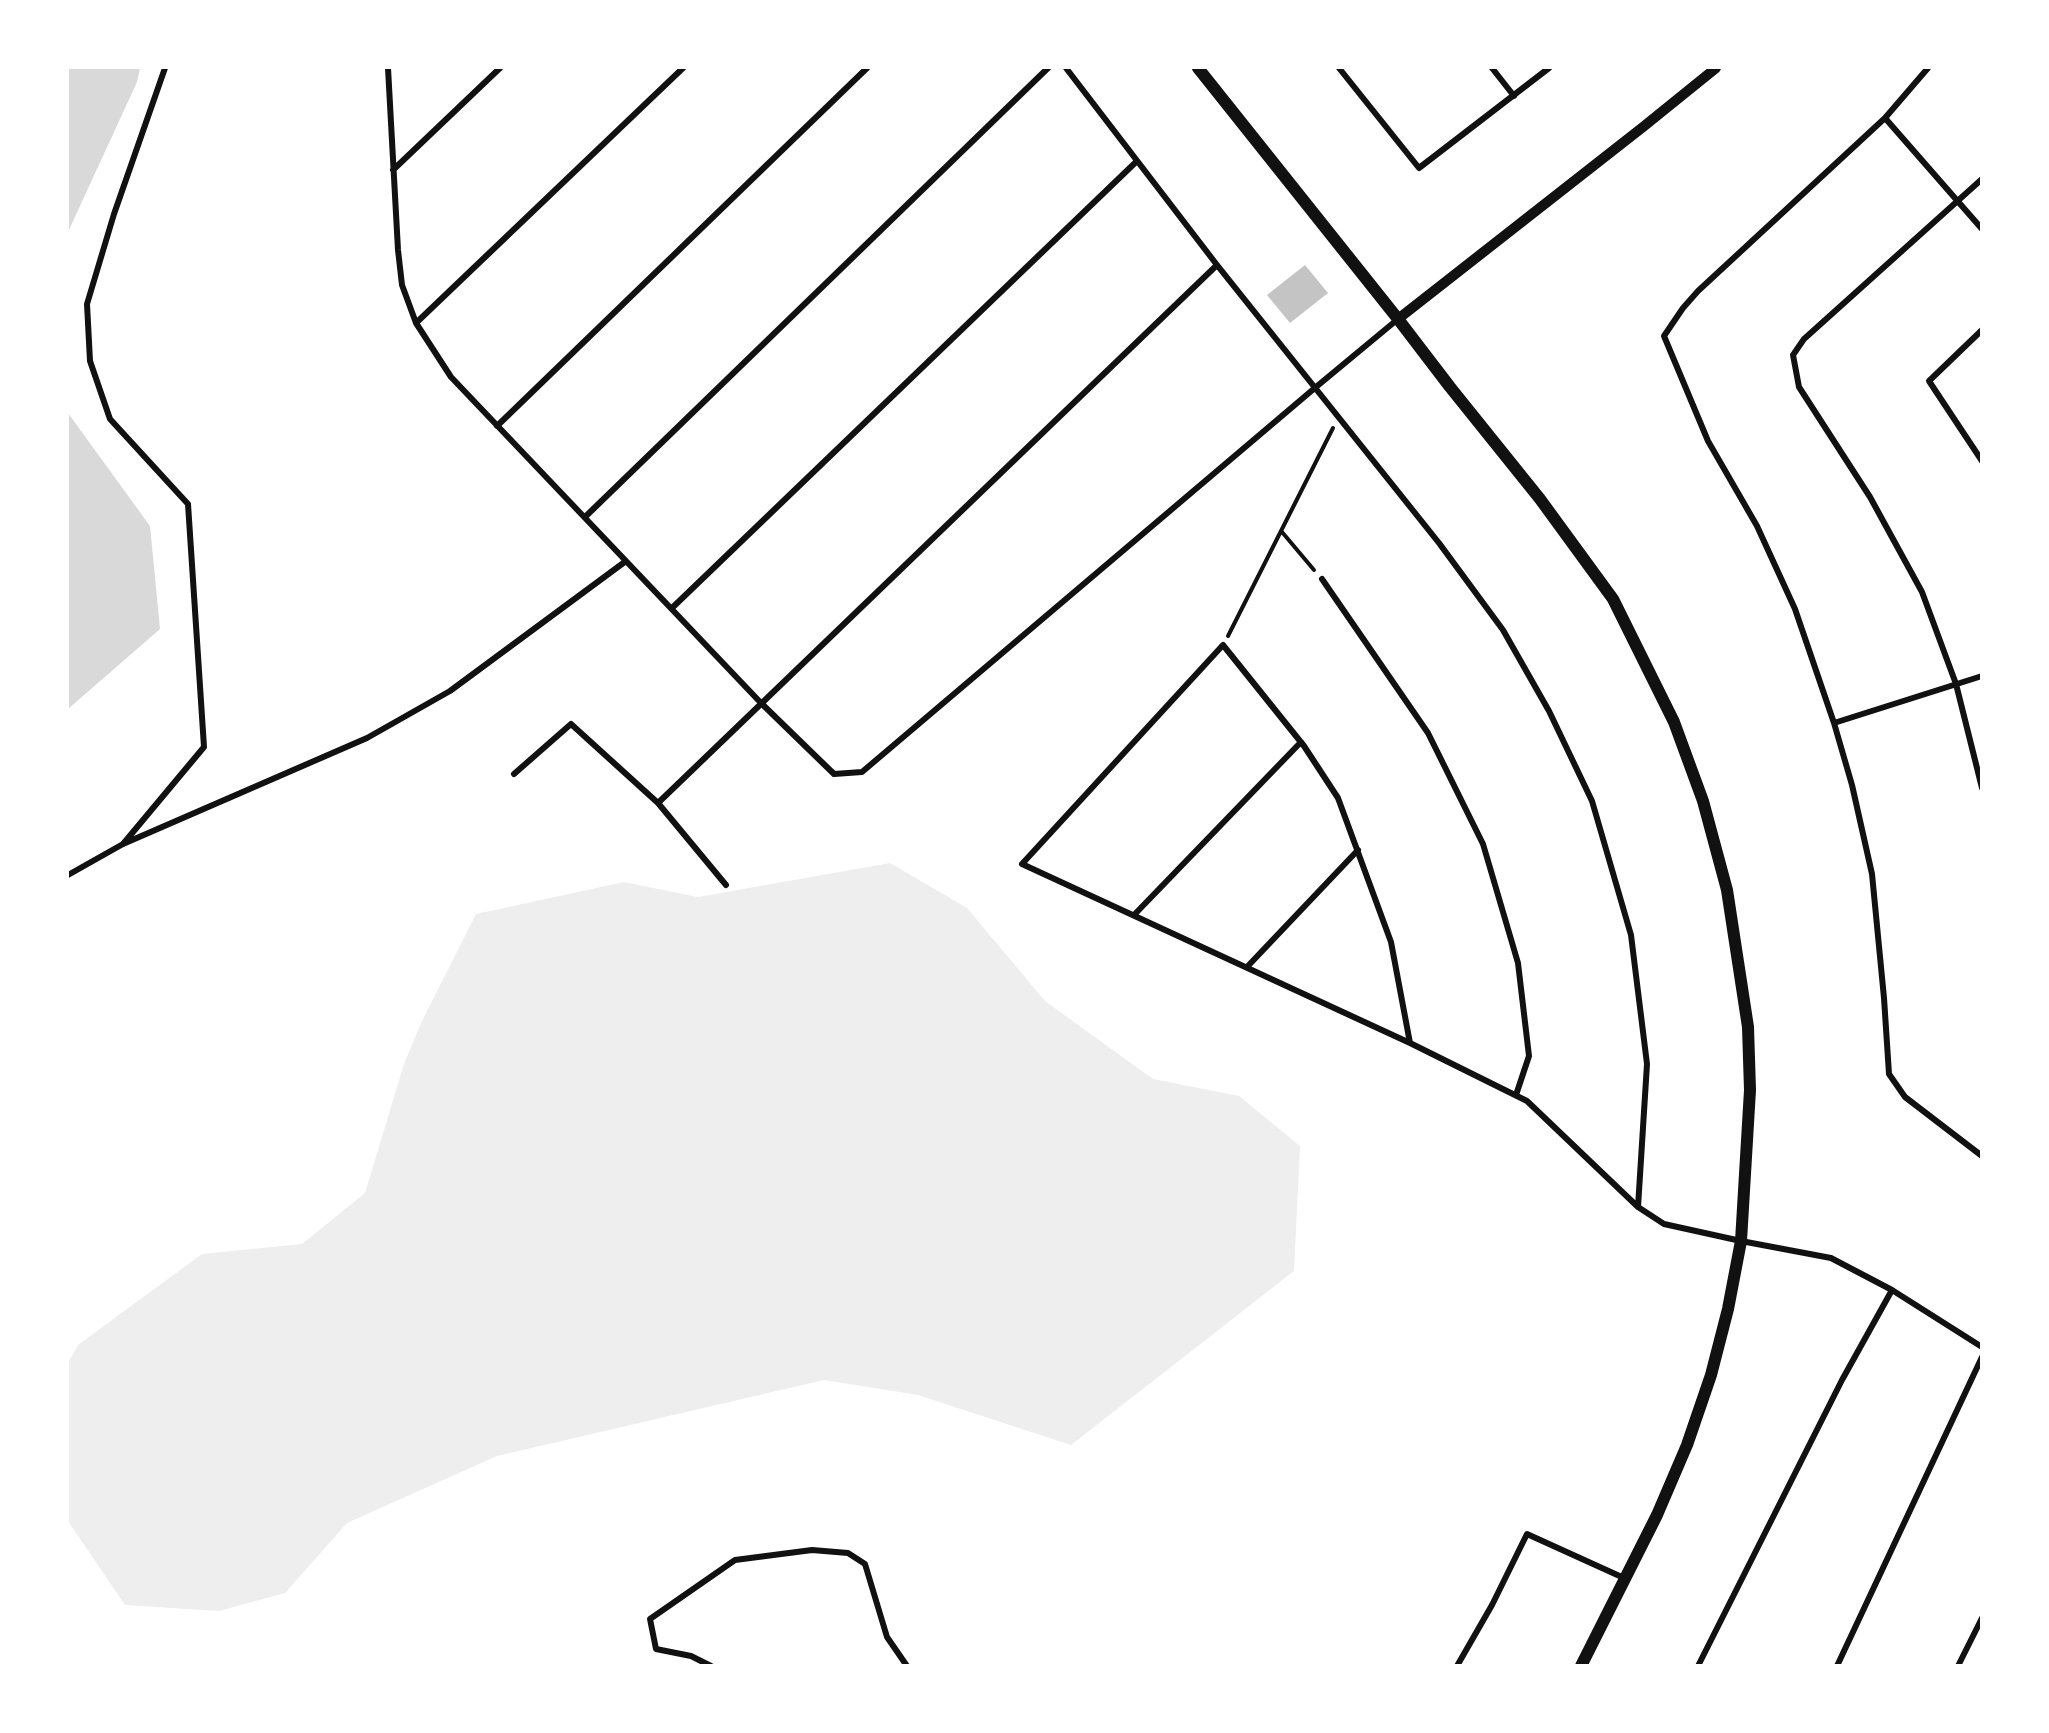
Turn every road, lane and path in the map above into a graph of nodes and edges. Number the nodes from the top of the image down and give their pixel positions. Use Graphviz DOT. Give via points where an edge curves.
graph roads {
  1 [pos="165,68"];
  2 [pos="388,68"];
  3 [pos="500,68"];
  4 [pos="683,68"];
  5 [pos="867,68"];
  6 [pos="1048,68"];
  7 [pos="1066,68"];
  8 [pos="1198,68"];
  9 [pos="1339,68"];
  10 [pos="1492,68"];
  11 [pos="1549,68"];
  12 [pos="1716,68"];
  13 [pos="1928,68"];
  14 [pos="1514,96"];
  15 [pos="1885,118"];
  16 [pos="1137,161"];
  17 [pos="393,170"];
  18 [pos="1982,179"];
  19 [pos="1957,201"];
  20 [pos="1982,229"];
  21 [pos="1217,265"];
  22 [pos="1398,319"];
  23 [pos="416,323"];
  24 [pos="1982,330"];
  25 [pos="1316,387"];
  26 [pos="1338,417"];
  27 [pos="497,426"];
  28 [pos="1982,462"];
  29 [pos="585,517"];
  30 [pos="1282,531"];
  31 [pos="626,561"];
  32 [pos="1322,579"];
  33 [pos="672,608"];
  34 [pos="1223,645"];
  35 [pos="1982,676"];
  36 [pos="1956,684"];
  37 [pos="761,703"];
  38 [pos="1834,723"];
  39 [pos="1301,742"];
  40 [pos="514,774"];
  41 [pos="1982,788"];
  42 [pos="658,803"];
  43 [pos="123,844"];
  44 [pos="1358,850"];
  45 [pos="68,875"];
  46 [pos="726,885"];
  47 [pos="1134,915"];
  48 [pos="1247,967"];
  49 [pos="1410,1043"];
  50 [pos="1516,1095"];
  51 [pos="1982,1156"];
  52 [pos="1638,1208"];
  53 [pos="1741,1241"];
  54 [pos="1892,1290"];
  55 [pos="1982,1347"];
  56 [pos="1982,1357"];
  57 [pos="1624,1578"];
  58 [pos="1982,1618"];
  59 [pos="711,1665"];
  60 [pos="907,1665"];
  61 [pos="1457,1665"];
  62 [pos="1581,1665"];
  63 [pos="1698,1665"];
  64 [pos="1837,1665"];
  65 [pos="1958,1665"];
  1 -- 43 [label="street" via="87,304 90,361 110,419 188,504 204,747"];
  2 -- 17 [label="street"];
  3 -- 17 [label="street"];
  4 -- 23 [label="street"];
  5 -- 27 [label="street"];
  6 -- 29 [label="street"];
  7 -- 16 [label="street"];
  8 -- 22 [label="main road"];
  9 -- 14 [label="street" via="1419,168"];
  10 -- 14 [label="street"];
  11 -- 14 [label="street"];
  12 -- 22 [label="street"];
  13 -- 15 [label="street"];
  15 -- 19 [label="street"];
  15 -- 38 [label="street" via="1698,291 1665,336 1708,441 1757,526 1795,609"];
  16 -- 21 [label="street"];
  16 -- 33 [label="street"];
  17 -- 23 [label="street" via="402,285"];
  18 -- 19 [label="street"];
  19 -- 20 [label="street"];
  19 -- 36 [label="street" via="1804,339 1793,355 1799,387 1870,497 1922,592"];
  21 -- 25 [label="street"];
  21 -- 37 [label="street"];
  22 -- 25 [label="street"];
  22 -- 53 [label="main road" via="1614,599 1674,722 1703,801 1727,890 1748,1027 1750,1090"];
  23 -- 27 [label="street" via="451,377"];
  24 -- 28 [label="street" via="1929,381"];
  25 -- 26 [label="street"];
  25 -- 37 [label="street" via="862,772 834,774"];
  26 -- 30 [label="path"];
  26 -- 52 [label="street" via="1503,630 1549,711 1592,801 1631,935 1647,1064"];
  27 -- 29 [label="street"];
  29 -- 31 [label="street"];
  30 -- 32 [label="path"];
  30 -- 34 [label="path"];
  31 -- 33 [label="street"];
  31 -- 43 [label="street" via="450,691 377,732"];
  32 -- 50 [label="street" via="1428,733 1483,844 1518,963 1529,1056"];
  33 -- 37 [label="street"];
  34 -- 39 [label="street"];
  34 -- 47 [label="street" via="1022,864"];
  35 -- 36 [label="street"];
  36 -- 38 [label="street"];
  36 -- 41 [label="street"];
  37 -- 42 [label="street"];
  38 -- 51 [label="street" via="1872,874 1889,1074 1905,1097"];
  39 -- 44 [label="street" via="1338,798"];
  39 -- 47 [label="street"];
  40 -- 42 [label="street" via="571,724"];
  42 -- 46 [label="street"];
  43 -- 45 [label="street"];
  44 -- 48 [label="street"];
  44 -- 49 [label="street" via="1391,942"];
  47 -- 48 [label="street"];
  48 -- 49 [label="street"];
  49 -- 50 [label="street"];
  50 -- 52 [label="street" via="1527,1101"];
  52 -- 53 [label="street" via="1664,1224"];
  53 -- 54 [label="street" via="1832,1258"];
  53 -- 57 [label="main road" via="1711,1375 1687,1445"];
  54 -- 55 [label="street"];
  54 -- 63 [label="street" via="1842,1380"];
  56 -- 64 [label="street"];
  57 -- 61 [label="street" via="1527,1534"];
  57 -- 62 [label="main road"];
  58 -- 65 [label="street"];
  59 -- 60 [label="street" via="691,1656 656,1649 651,1619 735,1560 812,1550 848,1552 865,1564 886,1637"];
}
